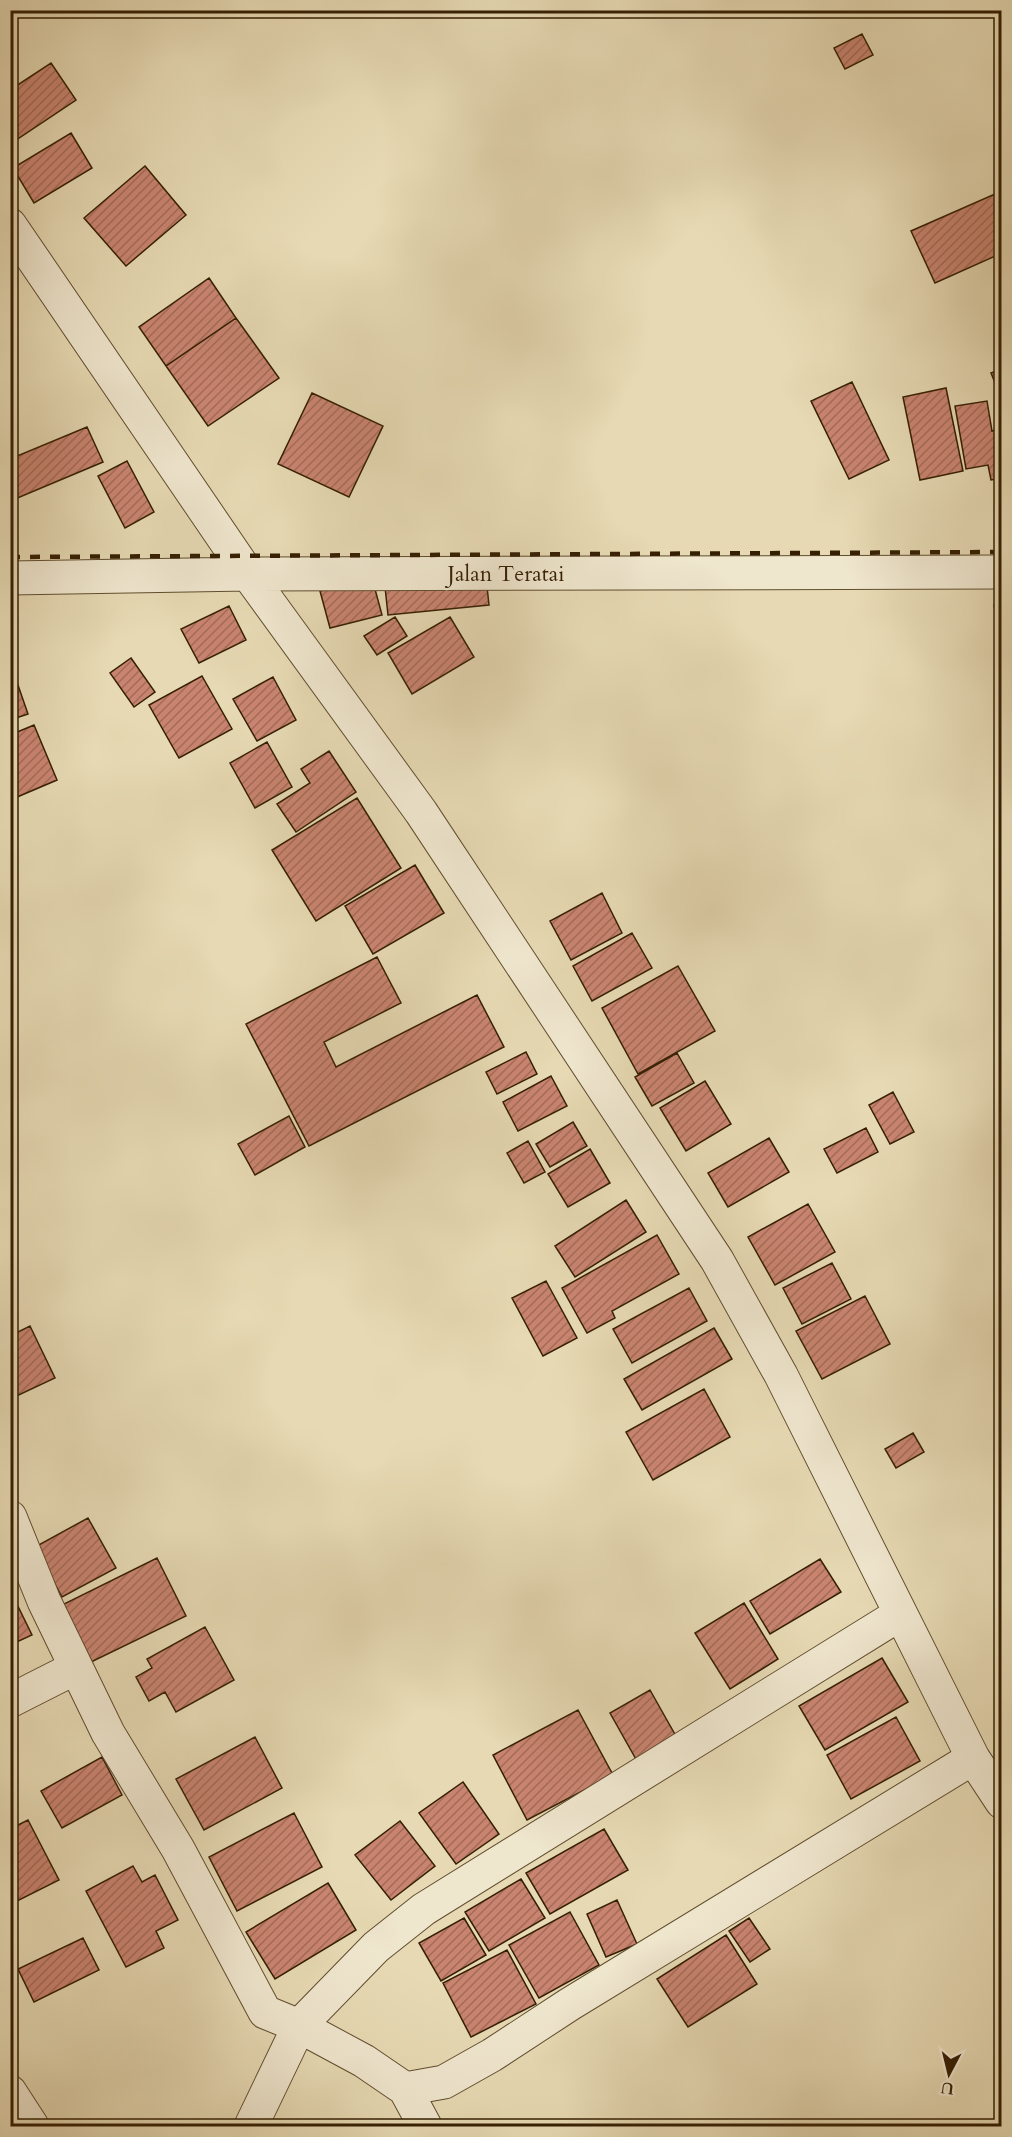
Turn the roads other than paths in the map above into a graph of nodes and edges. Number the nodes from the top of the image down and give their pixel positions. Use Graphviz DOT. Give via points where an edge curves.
graph roads {
  1 [pos="10,225"];
  2 [pos="1002,572"];
  3 [pos="248,574"];
  4 [pos="10,578"];
  5 [pos="10,1517"];
  6 [pos="900,1614"];
  7 [pos="75,1668"];
  8 [pos="10,1701"];
  9 [pos="973,1758"];
  10 [pos="1002,1802"];
  11 [pos="299,2026"];
  12 [pos="405,2089"];
  13 [pos="10,2092"];
  14 [pos="32,2127"];
  15 [pos="252,2127"];
  16 [pos="425,2127"];
  1 -- 3 [label="street"];
  2 -- 3 [label="street, Jalan Teratai"];
  3 -- 4 [label="street, Jalan Teratai"];
  3 -- 6 [label="street" via="421,812 717,1260 781,1375"];
  5 -- 7 [label="street"];
  6 -- 9 [label="street"];
  6 -- 11 [label="street" via="424,1909 376,1947"];
  7 -- 8 [label="street"];
  7 -- 11 [label="street" via="265,2012"];
  9 -- 10 [label="street"];
  9 -- 12 [label="street" via="492,2055 444,2082"];
  11 -- 12 [label="street" via="364,2061"];
  11 -- 15 [label="street"];
  12 -- 16 [label="street"];
  13 -- 14 [label="street"];
}
